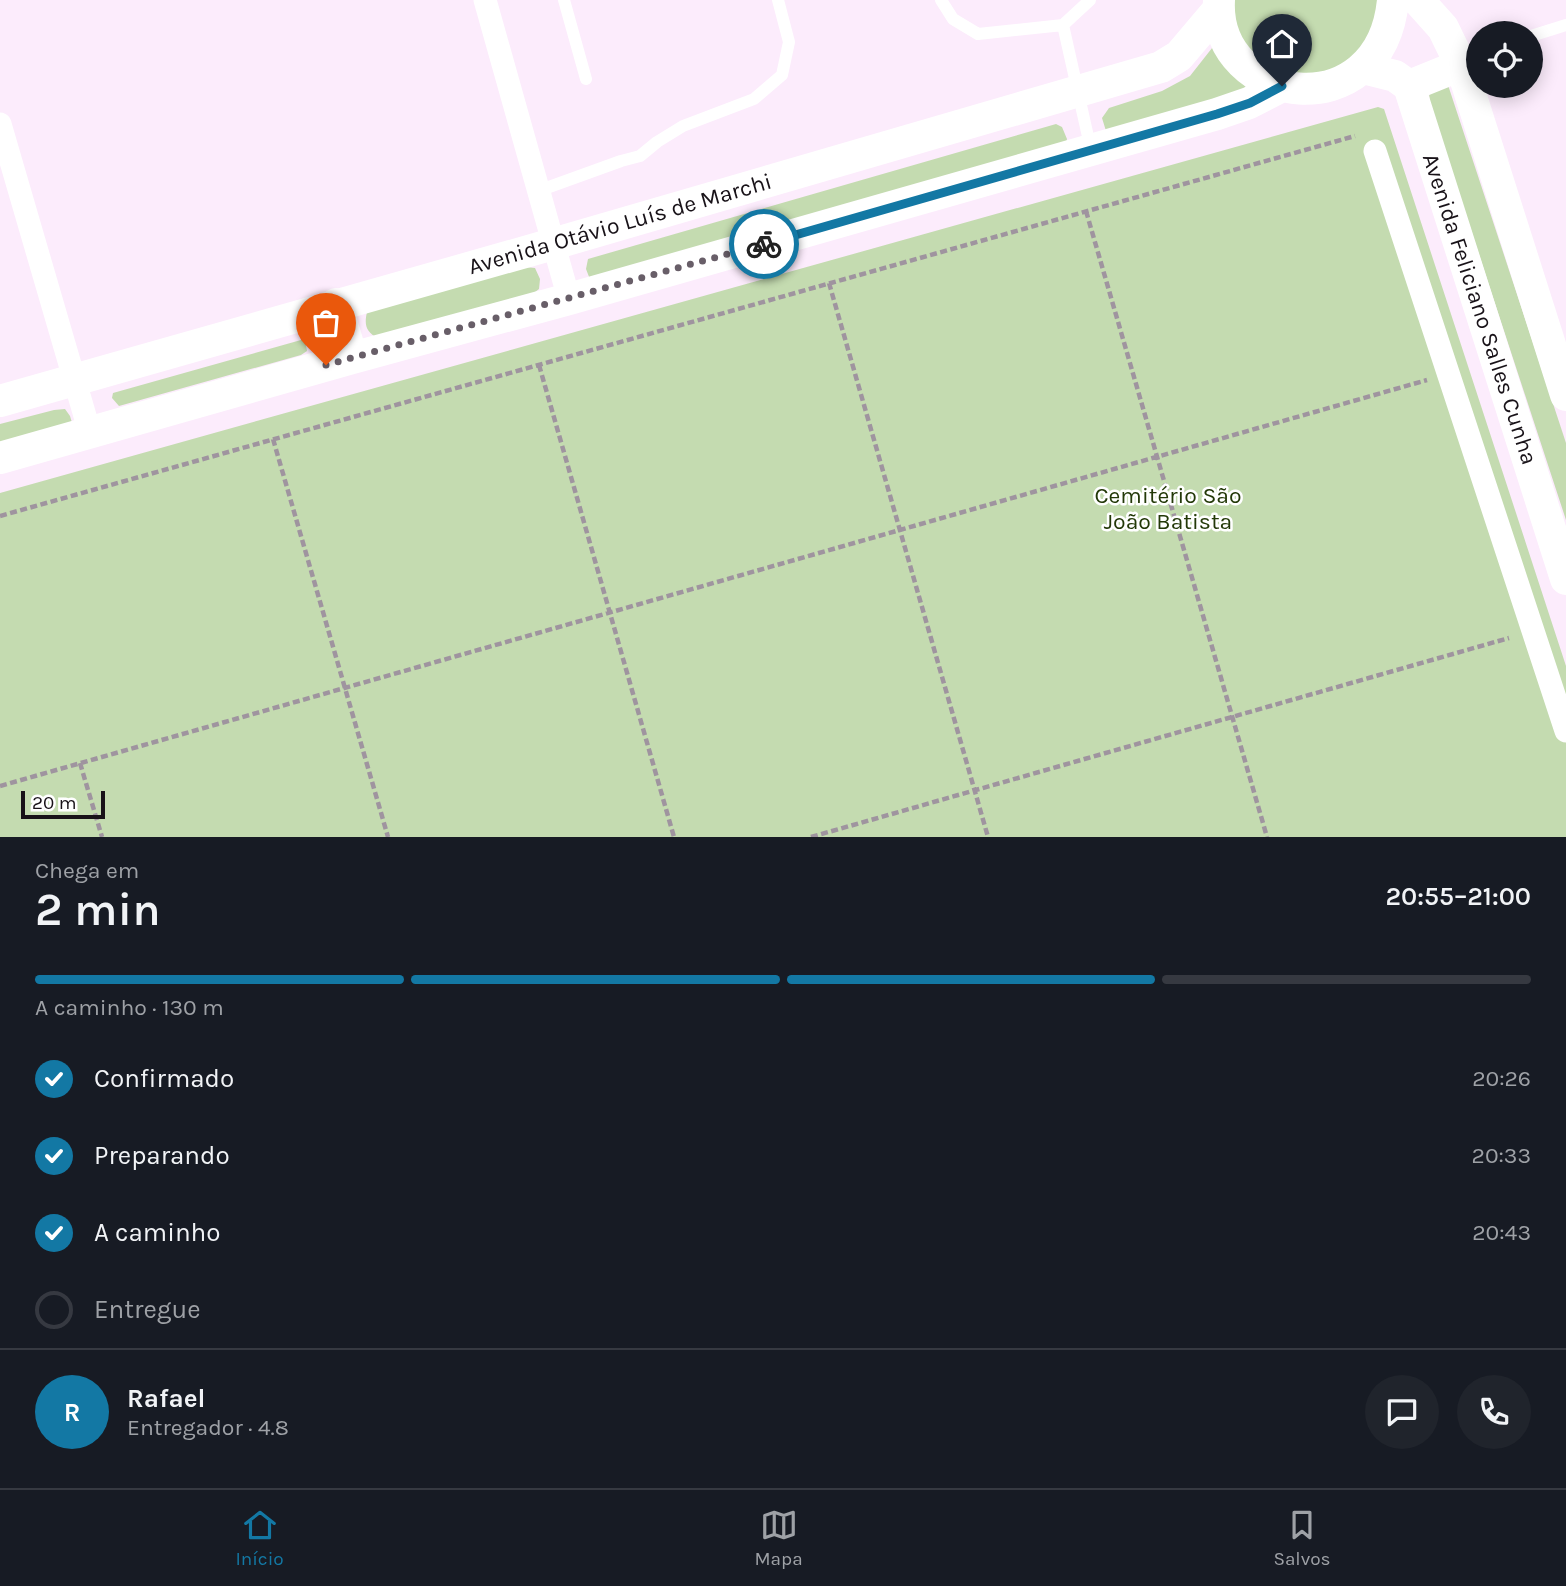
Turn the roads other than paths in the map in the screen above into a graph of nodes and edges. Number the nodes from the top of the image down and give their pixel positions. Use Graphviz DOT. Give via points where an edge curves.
graph roads {
  1 [pos="485,0"];
  2 [pos="564,0"];
  3 [pos="778,0"];
  4 [pos="941,0"];
  5 [pos="1090,0"];
  6 [pos="1393,0"];
  7 [pos="1419,0"];
  8 [pos="1219,5"];
  9 [pos="1566,24"];
  10 [pos="1063,25"];
  11 [pos="1543,32"];
  12 [pos="1465,63"];
  13 [pos="1363,68"];
  14 [pos="586,79"];
  15 [pos="1282,86"];
  16 [pos="1409,86"];
  17 [pos="1077,90"];
  18 [pos="0,124"];
  19 [pos="1091,151"];
  20 [pos="1375,151"];
  21 [pos="538,191"];
  22 [pos="553,244"];
  23 [pos="569,299"];
  24 [pos="336,304"];
  25 [pos="352,358"];
  26 [pos="74,380"];
  27 [pos="1566,394"];
  28 [pos="0,401"];
  29 [pos="90,433"];
  30 [pos="0,458"];
  31 [pos="1566,579"];
  32 [pos="1566,732"];
  1 -- 21 [label="street"];
  2 -- 14 [label="lane"];
  3 -- 21 [label="lane" via="789,41 782,75 754,99 683,126 640,156"];
  4 -- 10 [label="lane" via="953,19 978,34"];
  5 -- 10 [label="lane"];
  6 -- 13 [label="main road" via="1386,37"];
  7 -- 12 [label="main road"];
  8 -- 15 [label="main road" via="1223,30 1245,66"];
  8 -- 17 [label="main road, Avenida Otávio Luís de Marchi" via="1179,56 1161,67"];
  9 -- 11 [label="lane"];
  10 -- 17 [label="lane"];
  12 -- 16 [label="main road"];
  12 -- 27 [label="main road"];
  13 -- 15 [label="main road" via="1324,88"];
  13 -- 16 [label="main road" via="1395,76"];
  15 -- 19 [label="main road" via="1228,111"];
  16 -- 31 [label="main road, Avenida Feliciano Salles Cunha"];
  17 -- 19 [label="lane"];
  17 -- 22 [label="main road, Avenida Otávio Luís de Marchi"];
  18 -- 26 [label="street"];
  19 -- 23 [label="main road"];
  20 -- 32 [label="street"];
  21 -- 22 [label="street"];
  22 -- 23 [label="street"];
  22 -- 24 [label="main road, Avenida Otávio Luís de Marchi"];
  23 -- 25 [label="main road"];
  24 -- 25 [label="main road"];
  24 -- 26 [label="main road, Avenida Otávio Luís de Marchi"];
  25 -- 29 [label="main road"];
  26 -- 28 [label="main road, Avenida Otávio Luís de Marchi"];
  26 -- 29 [label="street"];
  29 -- 30 [label="main road"];
}
